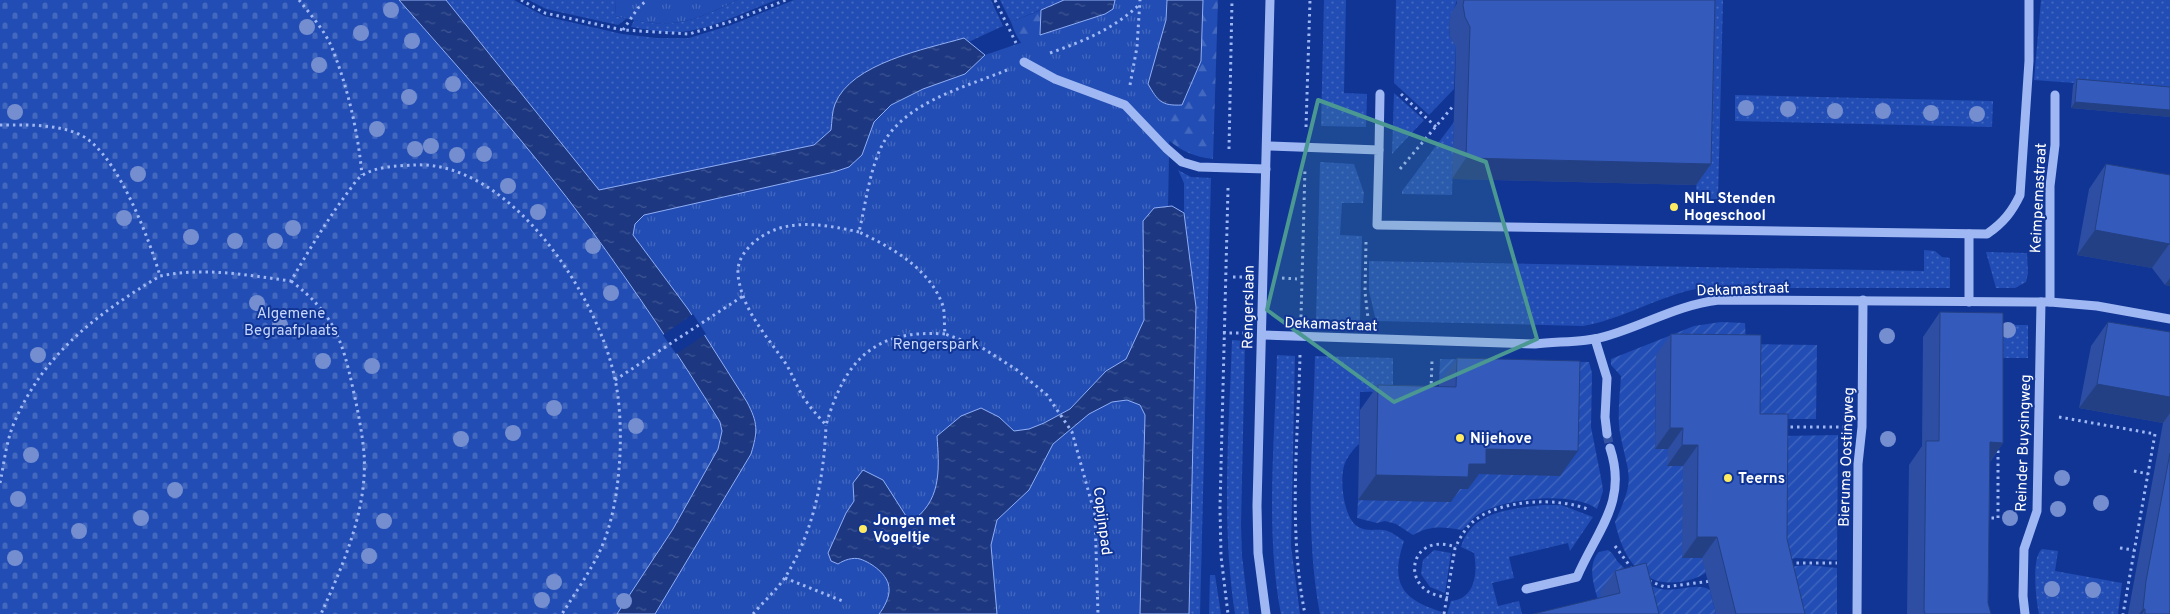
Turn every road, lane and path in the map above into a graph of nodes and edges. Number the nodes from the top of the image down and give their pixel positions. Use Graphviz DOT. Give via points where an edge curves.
graph roads {
  1 [pos="299,0"];
  2 [pos="521,0"];
  3 [pos="647,0"];
  4 [pos="786,0"];
  5 [pos="995,0"];
  6 [pos="1140,0"];
  7 [pos="1232,0"];
  8 [pos="1270,0"];
  9 [pos="1310,0"];
  10 [pos="2029,0"];
  11 [pos="1139,5"];
  12 [pos="623,30"];
  13 [pos="1024,62"];
  14 [pos="1394,88"];
  15 [pos="1380,94"];
  16 [pos="2055,95"];
  17 [pos="1126,105"];
  18 [pos="1454,105"];
  19 [pos="0,125"];
  20 [pos="1436,127"];
  21 [pos="1266,146"];
  22 [pos="1306,147"];
  23 [pos="1378,150"];
  24 [pos="1228,168"];
  25 [pos="1266,169"];
  26 [pos="1379,172"];
  27 [pos="362,175"];
  28 [pos="1377,225"];
  29 [pos="859,232"];
  30 [pos="1969,234"];
  31 [pos="160,276"];
  32 [pos="1233,277"];
  33 [pos="1246,277"];
  34 [pos="1279,278"];
  35 [pos="1297,279"];
  36 [pos="291,281"];
  37 [pos="743,296"];
  38 [pos="1863,300"];
  39 [pos="1969,302"];
  40 [pos="2045,302"];
  41 [pos="2170,319"];
  42 [pos="945,334"];
  43 [pos="1262,335"];
  44 [pos="1301,337"];
  45 [pos="1368,339"];
  46 [pos="1595,339"];
  47 [pos="1432,342"];
  48 [pos="615,380"];
  49 [pos="1431,396"];
  50 [pos="2038,413"];
  51 [pos="826,425"];
  52 [pos="1783,427"];
  53 [pos="1862,427"];
  54 [pos="1607,434"];
  55 [pos="1998,440"];
  56 [pos="1610,448"];
  57 [pos="2134,471"];
  58 [pos="2148,474"];
  59 [pos="0,483"];
  60 [pos="1606,518"];
  61 [pos="1984,527"];
  62 [pos="1601,531"];
  63 [pos="1456,547"];
  64 [pos="2120,548"];
  65 [pos="2134,550"];
  66 [pos="1785,564"];
  67 [pos="1857,564"];
  68 [pos="1637,573"];
  69 [pos="785,578"];
  70 [pos="1642,578"];
  71 [pos="1717,580"];
  72 [pos="1526,589"];
  73 [pos="1448,598"];
  74 [pos="845,602"];
  75 [pos="321,614"];
  76 [pos="562,614"];
  77 [pos="753,614"];
  78 [pos="1098,614"];
  79 [pos="1228,614"];
  80 [pos="1266,614"];
  81 [pos="1305,614"];
  82 [pos="1444,614"];
  83 [pos="1857,614"];
  84 [pos="2025,614"];
  85 [pos="2123,614"];
  1 -- 27 [label="path" via="331,47 352,114"];
  2 -- 12 [label="path" via="545,13"];
  3 -- 12 [label="path"];
  4 -- 12 [label="path" via="689,34"];
  5 -- 13 [label="path"];
  6 -- 11 [label="path"];
  7 -- 24 [label="path"];
  8 -- 21 [label="street, Rengerslaan"];
  9 -- 22 [label="path"];
  10 -- 30 [label="street" via="2029,62 2020,194 2001,225 1987,234"];
  11 -- 13 [label="path" via="1122,21 1089,40"];
  11 -- 17 [label="path" via="1138,47"];
  13 -- 17 [label="street" via="1055,79"];
  13 -- 29 [label="path" via="935,100 896,125 877,156"];
  14 -- 20 [label="path"];
  15 -- 23 [label="street"];
  16 -- 40 [label="street, Keimpemastraat"];
  17 -- 24 [label="street" via="1182,162 1199,167"];
  18 -- 20 [label="path"];
  19 -- 31 [label="path" via="61,128 89,140 110,164 136,210 152,246"];
  20 -- 26 [label="path" via="1397,172"];
  21 -- 22 [label="street"];
  21 -- 25 [label="street, Rengerslaan"];
  22 -- 23 [label="street"];
  22 -- 44 [label="path"];
  23 -- 26 [label="street"];
  24 -- 25 [label="street"];
  24 -- 79 [label="path" via="1220,507"];
  25 -- 43 [label="street, Rengerslaan"];
  26 -- 28 [label="street"];
  27 -- 36 [label="path" via="315,239"];
  27 -- 48 [label="path" via="390,166 427,164 456,170 514,207 534,226 564,264 587,302"];
  28 -- 30 [label="street"];
  28 -- 45 [label="path" via="1366,240"];
  29 -- 37 [label="path" via="813,223 762,234 744,252 739,263"];
  29 -- 42 [label="path" via="903,257 929,281 943,308"];
  30 -- 39 [label="street"];
  31 -- 36 [label="path" via="186,271 226,271"];
  31 -- 59 [label="path" via="113,305 71,339 53,362 36,384 14,424"];
  32 -- 33 [label="path"];
  34 -- 35 [label="path"];
  36 -- 75 [label="path" via="314,298 337,333 360,419 364,455 362,489 354,530"];
  37 -- 48 [label="path"];
  37 -- 51 [label="path" via="756,324 785,363 806,401"];
  38 -- 39 [label="street, Dekamastraat"];
  38 -- 46 [label="street, Dekamastraat" via="1719,300 1694,303"];
  38 -- 53 [label="street, Bieruma Oostingweg"];
  39 -- 40 [label="street, Dekamastraat"];
  40 -- 41 [label="street, Dekamastraat" via="2097,306"];
  40 -- 50 [label="street, Reinder Buysingweg"];
  42 -- 51 [label="path, Copijnpad" via="924,332 905,335 861,355 839,389"];
  42 -- 78 [label="path, Copijnpad" via="981,347 1017,370 1047,395 1072,432 1094,515"];
  43 -- 44 [label="street, Dekamastraat"];
  43 -- 80 [label="street, Rengerslaan" via="1257,506 1258,553"];
  44 -- 45 [label="street, Dekamastraat"];
  44 -- 81 [label="path" via="1296,534"];
  45 -- 47 [label="street, Dekamastraat"];
  46 -- 47 [label="street, Dekamastraat" via="1535,344"];
  46 -- 54 [label="street" via="1607,378"];
  47 -- 49 [label="path"];
  48 -- 76 [label="path" via="620,453 613,512 593,565"];
  50 -- 58 [label="path" via="2155,434"];
  50 -- 84 [label="street, Reinder Buysingweg" via="2037,511 2024,548"];
  51 -- 69 [label="path, Copijnpad" via="820,480 808,534"];
  52 -- 53 [label="path"];
  53 -- 67 [label="street, Bieruma Oostingweg" via="1858,464"];
  55 -- 61 [label="path" via="1998,518 1984,518"];
  56 -- 60 [label="street" via="1617,483"];
  57 -- 58 [label="path"];
  58 -- 65 [label="path"];
  60 -- 62 [label="street"];
  60 -- 63 [label="path" via="1567,502 1519,505 1486,513 1465,531"];
  62 -- 68 [label="path"];
  62 -- 72 [label="street" via="1588,549 1577,577"];
  63 -- 73 [label="path"];
  63 -- 73 [label="path" via="1441,544 1425,548 1414,566 1415,574 1426,590"];
  64 -- 65 [label="path"];
  65 -- 85 [label="path"];
  66 -- 67 [label="path"];
  67 -- 83 [label="street, Bieruma Oostingweg"];
  69 -- 74 [label="path"];
  69 -- 77 [label="path, Copijnpad"];
  70 -- 71 [label="path" via="1665,587"];
  73 -- 82 [label="path"];
}
